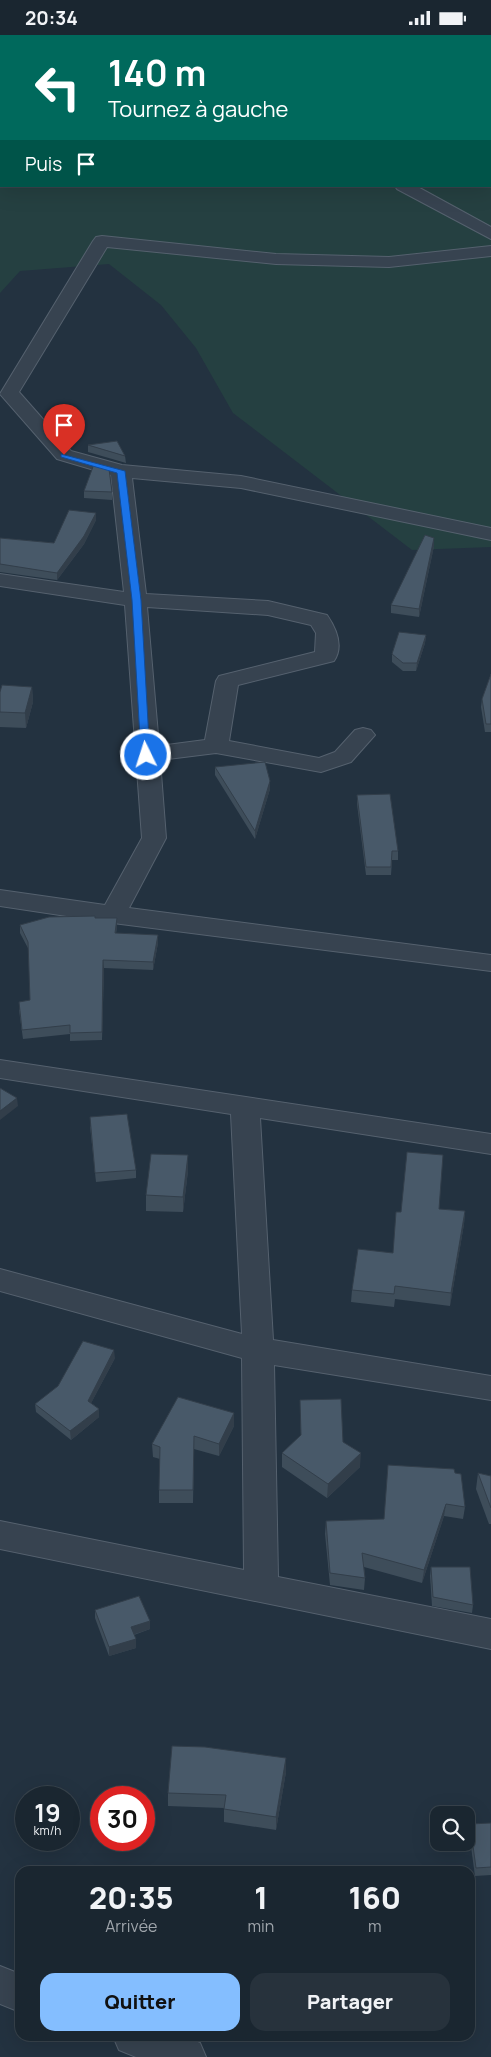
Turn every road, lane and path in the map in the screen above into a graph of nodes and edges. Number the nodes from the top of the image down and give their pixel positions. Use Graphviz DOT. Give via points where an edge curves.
graph roads {
  1 [pos="405,187"];
  2 [pos="491,234"];
  3 [pos="491,251"];
  4 [pos="121,471"];
  5 [pos="491,534"];
  6 [pos="0,580"];
  7 [pos="136,600"];
  8 [pos="363,735"];
  9 [pos="216,746"];
  10 [pos="146,755"];
  11 [pos="0,898"];
  12 [pos="113,915"];
  13 [pos="491,963"];
  14 [pos="0,1069"];
  15 [pos="245,1106"];
  16 [pos="491,1144"];
  17 [pos="0,1280"];
  18 [pos="258,1351"];
  19 [pos="491,1388"];
  20 [pos="0,1535"];
  21 [pos="261,1589"];
  22 [pos="491,1634"];
  23 [pos="0,1985"];
  24 [pos="15,1991"];
  25 [pos="145,2041"];
  26 [pos="186,2057"];
  1 -- 2 [label="street"];
  3 -- 4 [label="street" via="389,262 276,259 102,241 9,393 64,455"];
  4 -- 5 [label="street" via="241,482"];
  4 -- 7 [label="street"];
  6 -- 7 [label="street"];
  7 -- 9 [label="street" via="268,608 319,620 327,633 326,656 227,681"];
  7 -- 10 [label="street"];
  8 -- 9 [label="street" via="343,757 321,765"];
  9 -- 10 [label="street"];
  10 -- 12 [label="street" via="154,838"];
  11 -- 12 [label="street"];
  12 -- 13 [label="street"];
  14 -- 15 [label="street"];
  15 -- 16 [label="street"];
  15 -- 18 [label="street"];
  17 -- 18 [label="street"];
  18 -- 19 [label="street"];
  18 -- 21 [label="street"];
  20 -- 21 [label="street"];
  21 -- 22 [label="street"];
  23 -- 24 [label="street"];
  25 -- 26 [label="street"];
}
